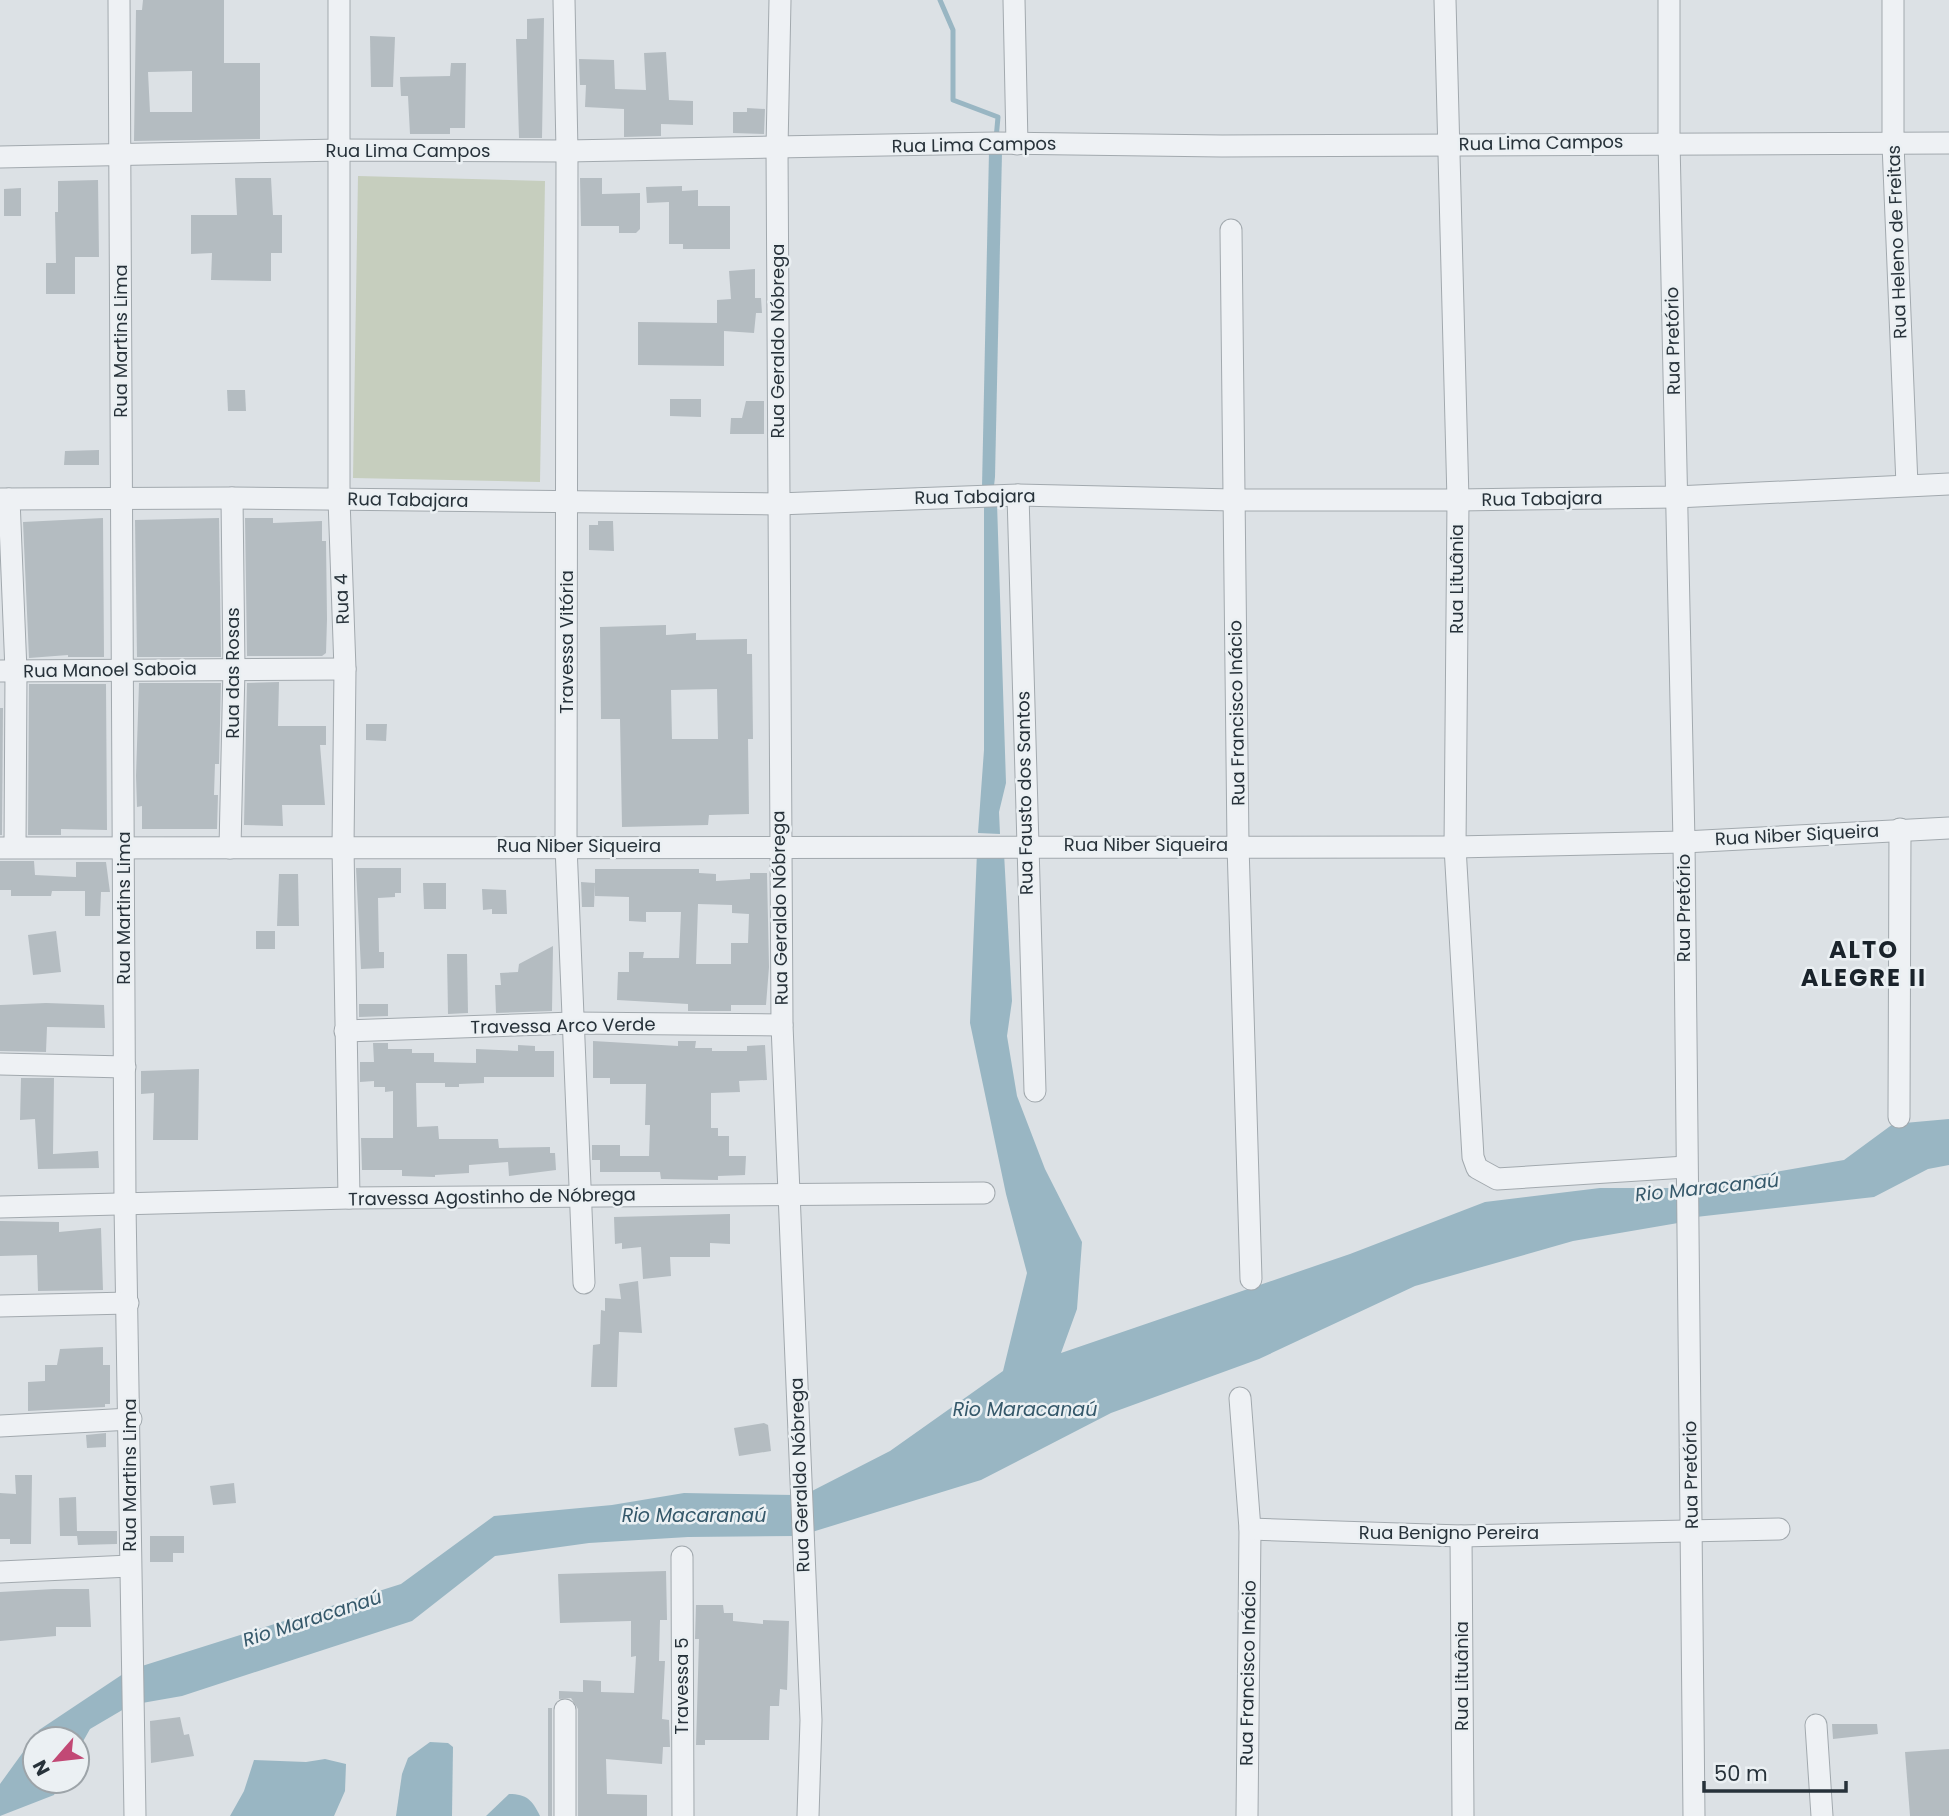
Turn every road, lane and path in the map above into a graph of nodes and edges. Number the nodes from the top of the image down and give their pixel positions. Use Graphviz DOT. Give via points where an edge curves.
graph roads {
  1 [pos="119,0"];
  2 [pos="339,0"];
  3 [pos="564,0"];
  4 [pos="780,0"];
  5 [pos="1014,0"];
  6 [pos="1445,0"];
  7 [pos="1669,0"];
  8 [pos="1893,0"];
  9 [pos="1669,141"];
  10 [pos="1949,143"];
  11 [pos="1017,144"];
  12 [pos="1448,144"];
  13 [pos="1893,144"];
  14 [pos="777,149"];
  15 [pos="339,150"];
  16 [pos="567,151"];
  17 [pos="122,154"];
  18 [pos="0,158"];
  19 [pos="1231,230"];
  20 [pos="1949,484"];
  21 [pos="1907,485"];
  22 [pos="1018,495"];
  23 [pos="1676,497"];
  24 [pos="232,498"];
  25 [pos="5,499"];
  26 [pos="121,499"];
  27 [pos="339,499"];
  28 [pos="1233,500"];
  29 [pos="1458,500"];
  30 [pos="566,503"];
  31 [pos="778,503"];
  32 [pos="234,668"];
  33 [pos="124,669"];
  34 [pos="345,669"];
  35 [pos="8,671"];
  36 [pos="1949,828"];
  37 [pos="1900,829"];
  38 [pos="1684,842"];
  39 [pos="1026,845"];
  40 [pos="1238,845"];
  41 [pos="566,846"];
  42 [pos="779,846"];
  43 [pos="343,847"];
  44 [pos="1455,847"];
  45 [pos="8,848"];
  46 [pos="230,848"];
  47 [pos="124,849"];
  48 [pos="573,1023"];
  49 [pos="782,1025"];
  50 [pos="345,1031"];
  51 [pos="0,1064"];
  52 [pos="125,1067"];
  53 [pos="1035,1091"];
  54 [pos="1899,1117"];
  55 [pos="1686,1167"];
  56 [pos="984,1193"];
  57 [pos="789,1194"];
  58 [pos="581,1196"];
  59 [pos="349,1198"];
  60 [pos="125,1205"];
  61 [pos="0,1207"];
  62 [pos="1251,1279"];
  63 [pos="584,1283"];
  64 [pos="128,1303"];
  65 [pos="0,1306"];
  66 [pos="1240,1398"];
  67 [pos="131,1419"];
  68 [pos="0,1426"];
  69 [pos="1250,1529"];
  70 [pos="1779,1529"];
  71 [pos="1693,1530"];
  72 [pos="1461,1536"];
  73 [pos="682,1557"];
  74 [pos="130,1566"];
  75 [pos="0,1572"];
  76 [pos="565,1710"];
  77 [pos="1816,1725"];
  78 [pos="135,1816"];
  79 [pos="565,1816"];
  80 [pos="683,1816"];
  81 [pos="808,1816"];
  82 [pos="1247,1816"];
  83 [pos="1463,1816"];
  84 [pos="1694,1816"];
  85 [pos="1822,1816"];
  1 -- 17 [label="street, Rua Martins Lima"];
  2 -- 15 [label="street, Rua 4"];
  3 -- 16 [label="street, Travessa Vitória"];
  4 -- 14 [label="street, Rua Geraldo Nóbrega"];
  5 -- 11 [label="street"];
  6 -- 12 [label="street, Rua Lituânia"];
  7 -- 9 [label="street, Rua Pretório"];
  8 -- 13 [label="street, Rua Heleno de Freitas"];
  9 -- 12 [label="street, Rua Lima Campos"];
  9 -- 13 [label="street, Rua Lima Campos"];
  9 -- 23 [label="street, Rua Pretório"];
  10 -- 13 [label="street, Rua Lima Campos"];
  11 -- 12 [label="street, Rua Lima Campos"];
  11 -- 14 [label="street, Rua Lima Campos"];
  12 -- 29 [label="street, Rua Lituânia"];
  13 -- 21 [label="street, Rua Heleno de Freitas"];
  14 -- 16 [label="street, Rua Lima Campos"];
  14 -- 31 [label="street, Rua Geraldo Nóbrega"];
  15 -- 16 [label="street, Rua Lima Campos"];
  15 -- 17 [label="street, Rua Lima Campos"];
  15 -- 27 [label="street, Rua 4"];
  16 -- 30 [label="street, Travessa Vitória"];
  17 -- 18 [label="street, Rua Lima Campos"];
  17 -- 26 [label="street, Rua Martins Lima"];
  19 -- 28 [label="street, Rua Francisco Inácio"];
  20 -- 21 [label="street, Rua Tabajara"];
  21 -- 23 [label="street, Rua Tabajara"];
  22 -- 28 [label="street, Rua Tabajara"];
  22 -- 31 [label="street, Rua Tabajara"];
  22 -- 39 [label="street, Rua Fausto dos Santos"];
  23 -- 29 [label="street, Rua Tabajara"];
  23 -- 38 [label="street, Rua Pretório"];
  24 -- 26 [label="street, Rua Tabajara"];
  24 -- 27 [label="street, Rua Tabajara"];
  24 -- 32 [label="street, Rua das Rosas"];
  25 -- 26 [label="street, Rua Tabajara"];
  25 -- 35 [label="street"];
  26 -- 33 [label="street, Rua Martins Lima"];
  27 -- 30 [label="street, Rua Tabajara"];
  27 -- 34 [label="street, Rua 4"];
  28 -- 29 [label="street, Rua Tabajara"];
  28 -- 40 [label="street, Rua Francisco Inácio"];
  29 -- 44 [label="street, Rua Lituânia"];
  30 -- 31 [label="street, Rua Tabajara"];
  30 -- 41 [label="street, Travessa Vitória"];
  31 -- 42 [label="street, Rua Geraldo Nóbrega"];
  32 -- 33 [label="street, Rua Manoel Saboia"];
  32 -- 34 [label="street, Rua Manoel Saboia"];
  32 -- 46 [label="street, Rua das Rosas"];
  33 -- 35 [label="street, Rua Manoel Saboia"];
  33 -- 47 [label="street, Rua Martins Lima"];
  34 -- 43 [label="street, Rua 4"];
  35 -- 45 [label="street"];
  36 -- 37 [label="street, Rua Niber Siqueira"];
  37 -- 38 [label="street, Rua Niber Siqueira"];
  37 -- 54 [label="street"];
  38 -- 44 [label="street, Rua Niber Siqueira"];
  38 -- 55 [label="street, Rua Pretório"];
  39 -- 40 [label="street, Rua Niber Siqueira"];
  39 -- 42 [label="street, Rua Niber Siqueira"];
  39 -- 53 [label="street, Rua Fausto dos Santos"];
  40 -- 44 [label="street, Rua Niber Siqueira"];
  40 -- 62 [label="street, Rua Francisco Inácio"];
  41 -- 42 [label="street, Rua Niber Siqueira"];
  41 -- 43 [label="street, Rua Niber Siqueira"];
  41 -- 48 [label="street, Travessa Vitória"];
  42 -- 49 [label="street, Rua Geraldo Nóbrega"];
  43 -- 46 [label="street, Rua Niber Siqueira"];
  43 -- 50 [label="street, Rua 4"];
  44 -- 55 [label="street, Rua Lituânia" via="1477,1168 1497,1179"];
  45 -- 47 [label="street, Rua Niber Siqueira"];
  46 -- 47 [label="street, Rua Niber Siqueira"];
  47 -- 52 [label="street, Rua Martins Lima"];
  48 -- 49 [label="street, Travessa Arco Verde"];
  48 -- 50 [label="street, Travessa Arco Verde"];
  48 -- 58 [label="street, Travessa Vitória"];
  49 -- 57 [label="street, Rua Geraldo Nóbrega"];
  50 -- 59 [label="street, Rua 4"];
  51 -- 52 [label="street"];
  52 -- 60 [label="street, Rua Martins Lima"];
  55 -- 71 [label="street, Rua Pretório"];
  56 -- 57 [label="street, Travessa Agostinho de Nóbrega"];
  57 -- 58 [label="street, Travessa Agostinho de Nóbrega"];
  57 -- 81 [label="street, Rua Geraldo Nóbrega" via="811,1720"];
  58 -- 59 [label="street, Travessa Agostinho de Nóbrega"];
  58 -- 63 [label="street, Travessa Vitória"];
  59 -- 60 [label="street, Travessa Agostinho de Nóbrega"];
  60 -- 61 [label="street, Travessa Agostinho de Nóbrega"];
  60 -- 64 [label="street, Rua Martins Lima"];
  64 -- 65 [label="street"];
  64 -- 67 [label="street, Rua Martins Lima"];
  66 -- 69 [label="street"];
  67 -- 68 [label="street"];
  67 -- 74 [label="street, Rua Martins Lima"];
  69 -- 72 [label="street, Rua Benigno Pereira"];
  69 -- 82 [label="street, Rua Francisco Inácio"];
  70 -- 71 [label="street, Rua Benigno Pereira"];
  71 -- 72 [label="street, Rua Benigno Pereira"];
  71 -- 84 [label="street, Rua Pretório"];
  72 -- 83 [label="street, Rua Lituânia"];
  73 -- 80 [label="street, Travessa 5"];
  74 -- 75 [label="street"];
  74 -- 78 [label="street, Rua Martins Lima"];
  76 -- 79 [label="street"];
  77 -- 85 [label="street"];
}
